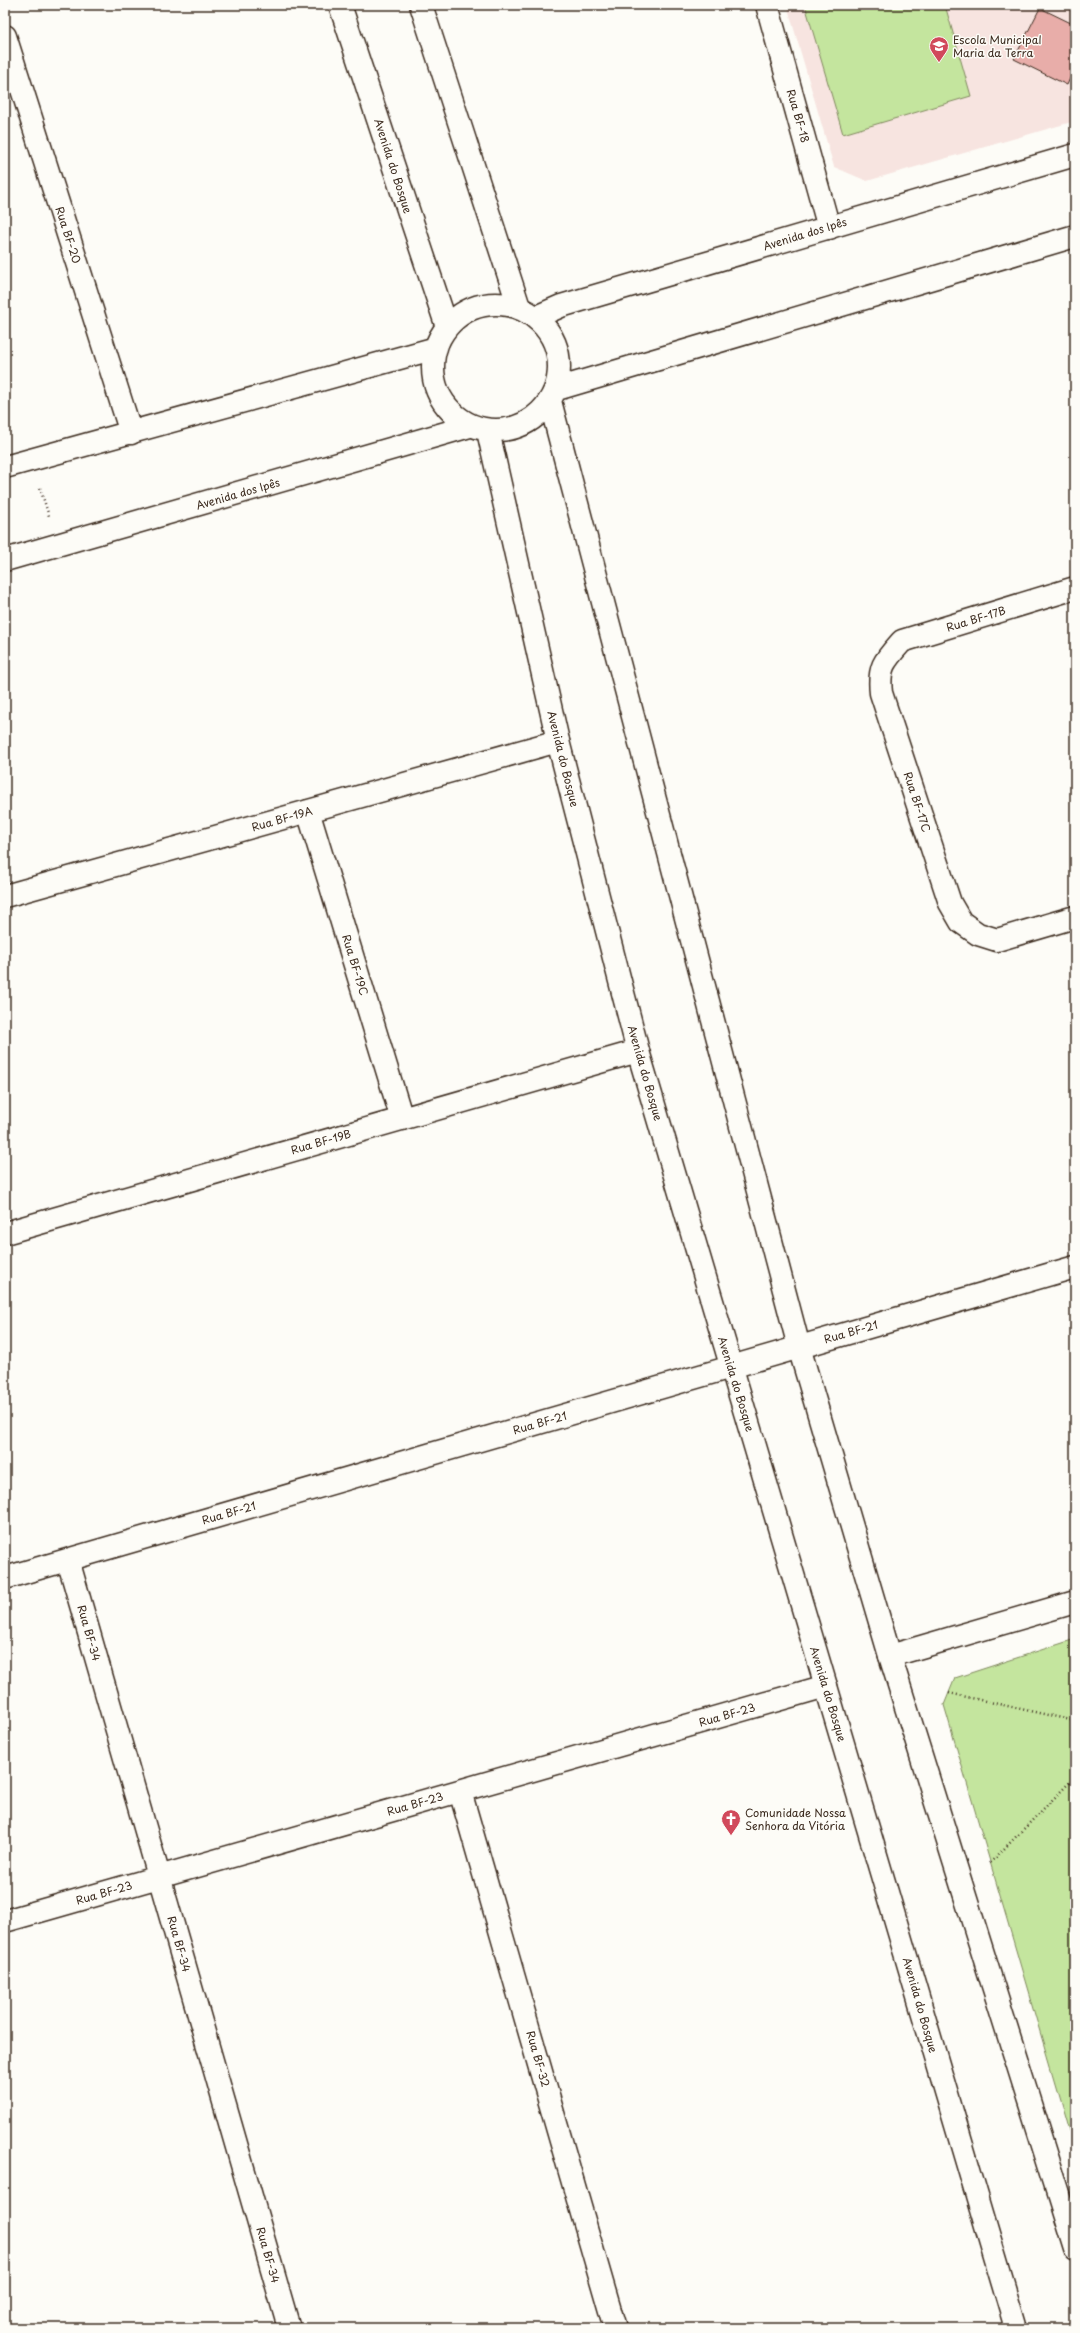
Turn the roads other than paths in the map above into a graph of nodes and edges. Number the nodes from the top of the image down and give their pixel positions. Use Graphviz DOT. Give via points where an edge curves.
graph roads {
  1 [pos="340,5"];
  2 [pos="421,5"];
  3 [pos="767,5"];
  4 [pos="5,36"];
  5 [pos="1075,155"];
  6 [pos="829,228"];
  7 [pos="1075,236"];
  8 [pos="528,312"];
  9 [pos="447,327"];
  10 [pos="436,348"];
  11 [pos="554,395"];
  12 [pos="479,428"];
  13 [pos="131,433"];
  14 [pos="5,467"];
  15 [pos="5,560"];
  16 [pos="1075,588"];
  17 [pos="885,660"];
  18 [pos="558,741"];
  19 [pos="308,812"];
  20 [pos="5,896"];
  21 [pos="1075,917"];
  22 [pos="638,1051"];
  23 [pos="402,1119"];
  24 [pos="5,1233"];
  25 [pos="1075,1267"];
  26 [pos="799,1348"];
  27 [pos="731,1368"];
  28 [pos="68,1560"];
  29 [pos="5,1578"];
  30 [pos="1075,1602"];
  31 [pos="890,1656"];
  32 [pos="826,1686"];
  33 [pos="460,1791"];
  34 [pos="159,1877"];
  35 [pos="5,1921"];
  36 [pos="1075,2248"];
  37 [pos="289,2328"];
  38 [pos="615,2328"];
  39 [pos="1016,2328"];
  1 -- 9 [label="street, Avenida do Bosque"];
  2 -- 8 [label="street"];
  3 -- 6 [label="street, Rua BF-18"];
  4 -- 13 [label="street, Rua BF-20"];
  5 -- 6 [label="street, Avenida dos Ipês"];
  6 -- 8 [label="street, Avenida dos Ipês" via="561,306"];
  7 -- 11 [label="street"];
  8 -- 9 [label="street" via="500,303 480,306 462,314"];
  8 -- 11 [label="street" via="550,332 558,350 560,369"];
  9 -- 10 [label="street"];
  10 -- 12 [label="street" via="432,366 435,384 442,401 454,415"];
  10 -- 13 [label="street"];
  11 -- 12 [label="street" via="526,424 507,430"];
  11 -- 26 [label="street"];
  12 -- 15 [label="street, Avenida dos Ipês"];
  12 -- 18 [label="street, Avenida do Bosque"];
  13 -- 14 [label="street"];
  16 -- 17 [label="street, Rua BF-17B" via="902,641"];
  17 -- 21 [label="street, Rua BF-17C" via="879,675 880,693 950,903 961,922 978,934 997,940"];
  18 -- 19 [label="street, Rua BF-19A"];
  18 -- 22 [label="street, Avenida do Bosque"];
  19 -- 20 [label="street, Rua BF-19A"];
  19 -- 23 [label="street, Rua BF-19C"];
  22 -- 23 [label="street, Rua BF-19B"];
  22 -- 27 [label="street, Avenida do Bosque"];
  23 -- 24 [label="street, Rua BF-19B"];
  25 -- 26 [label="street, Rua BF-21"];
  26 -- 27 [label="street, Rua BF-21"];
  26 -- 31 [label="street"];
  27 -- 28 [label="street, Rua BF-21"];
  27 -- 32 [label="street, Avenida do Bosque"];
  28 -- 29 [label="street, Rua BF-21"];
  28 -- 34 [label="street, Rua BF-34"];
  30 -- 31 [label="street"];
  31 -- 36 [label="street"];
  32 -- 33 [label="street, Rua BF-23"];
  32 -- 39 [label="street, Avenida do Bosque"];
  33 -- 34 [label="street, Rua BF-23"];
  33 -- 38 [label="street, Rua BF-32"];
  34 -- 35 [label="street, Rua BF-23"];
  34 -- 37 [label="street, Rua BF-34"];
}
